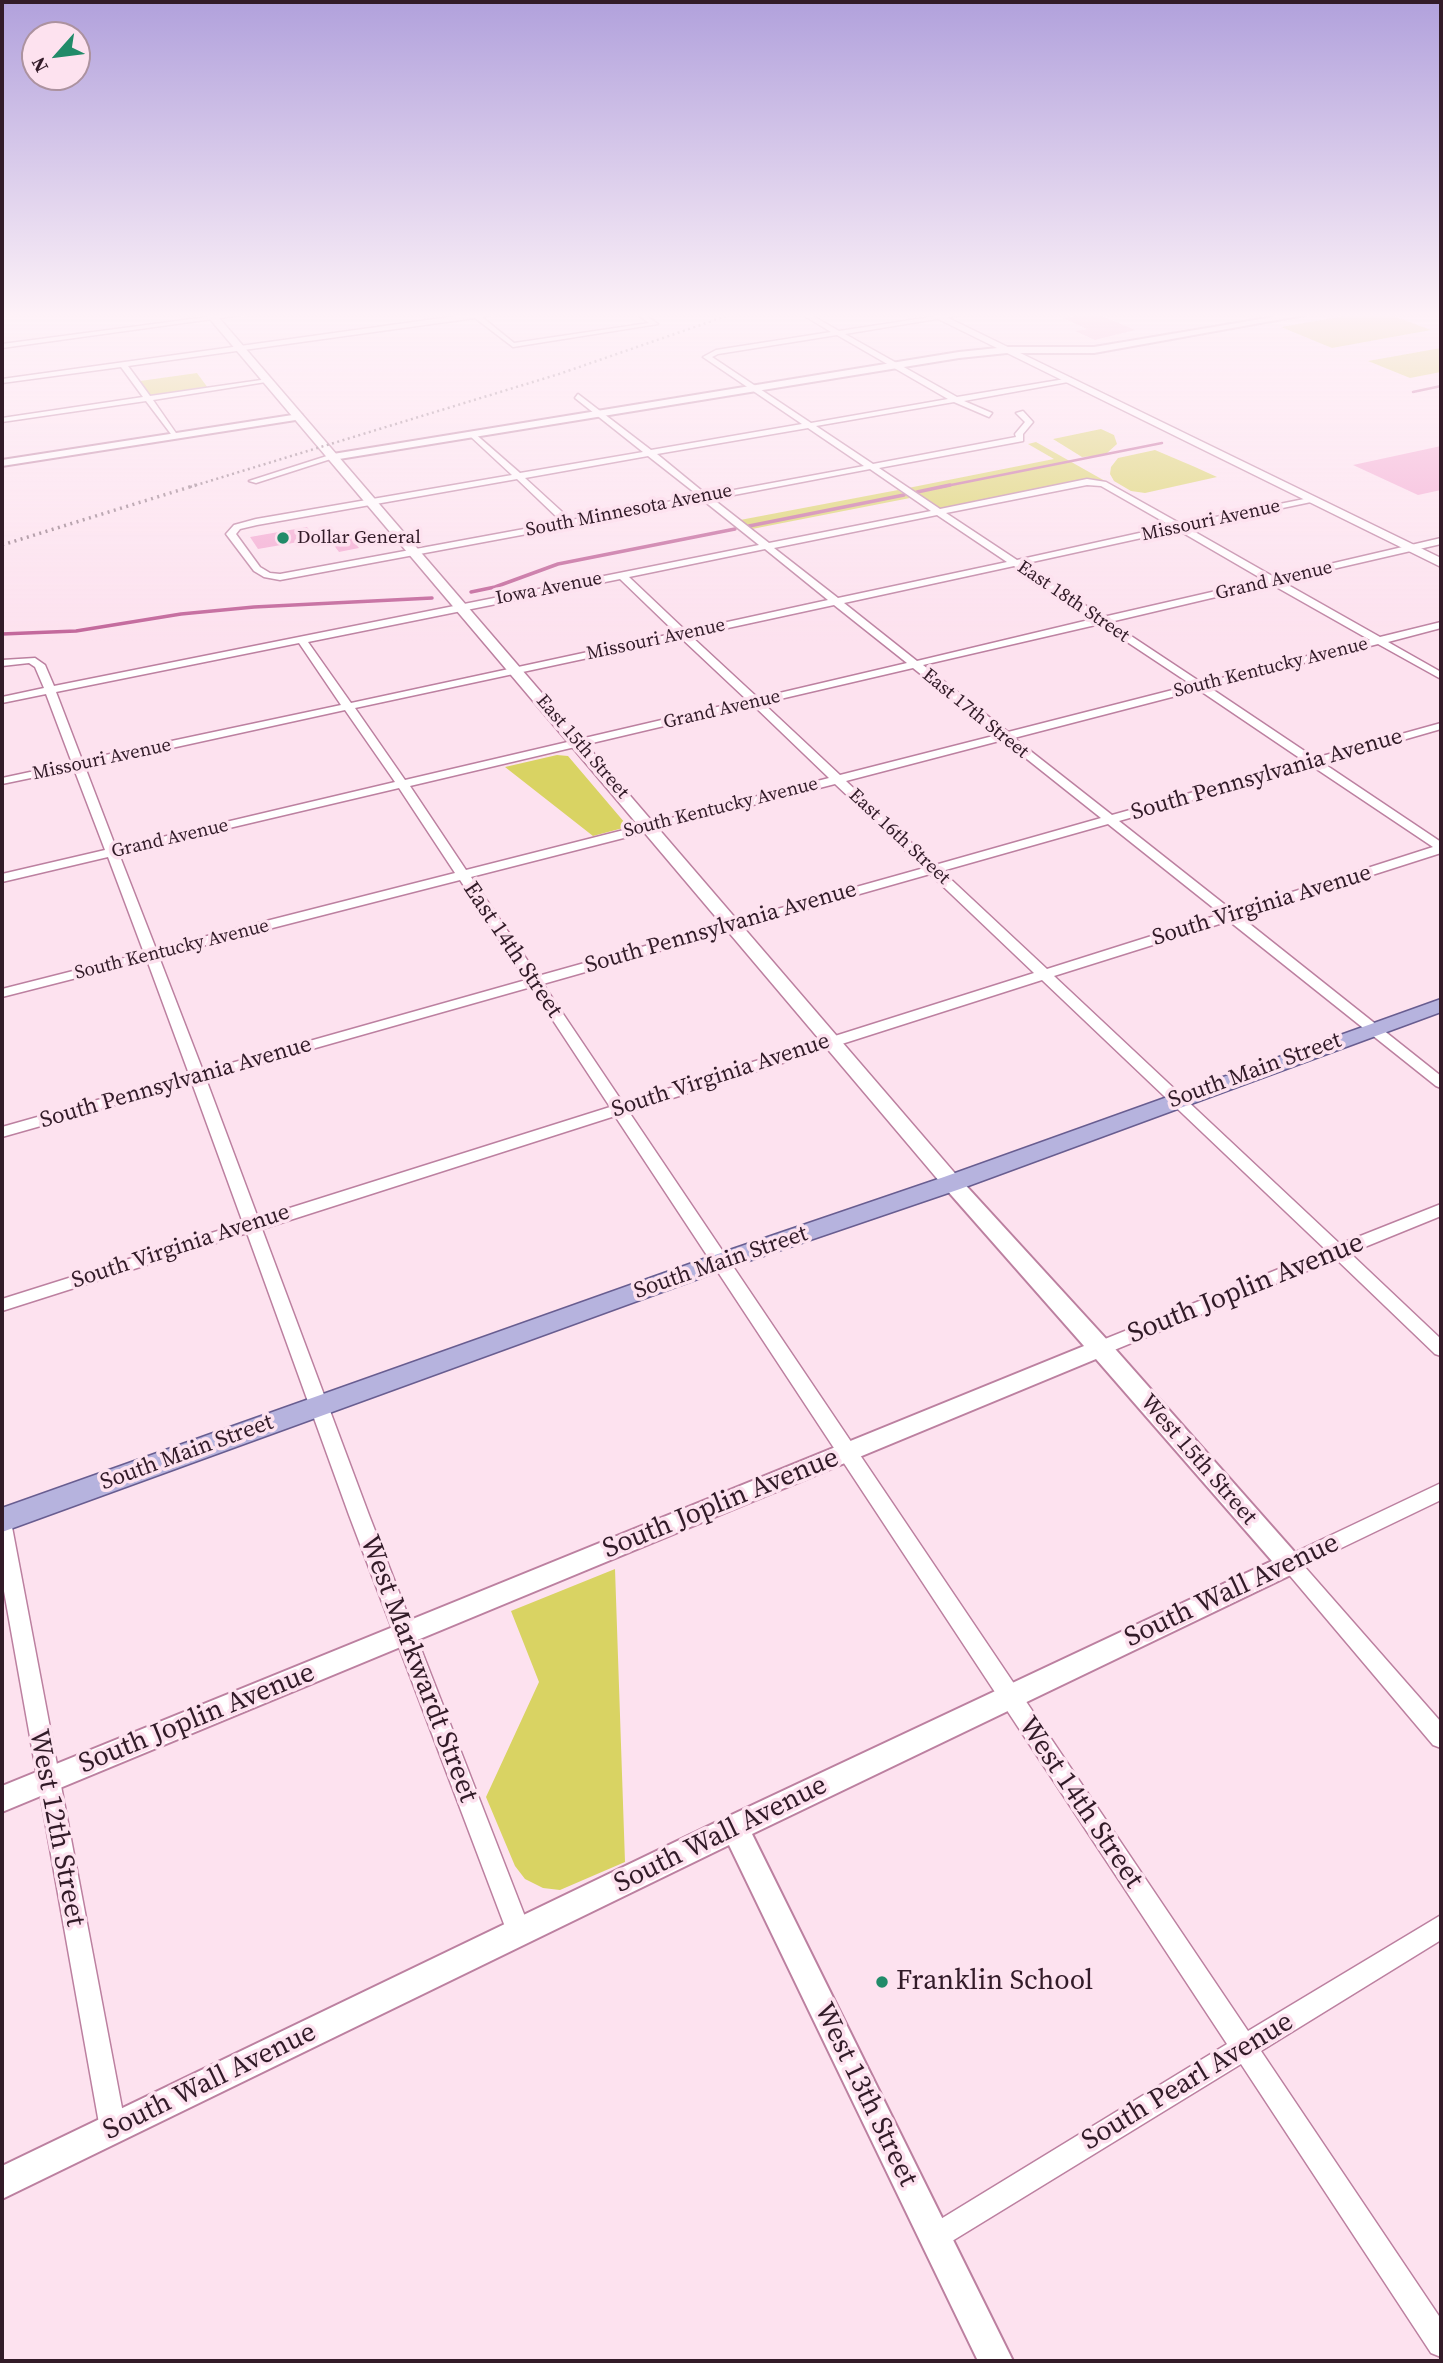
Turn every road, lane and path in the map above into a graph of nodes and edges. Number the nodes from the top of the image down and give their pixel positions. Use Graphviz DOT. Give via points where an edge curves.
graph roads {
  1 [pos="164,422"];
  2 [pos="264,422"];
  3 [pos="304,422"];
  4 [pos="550,422"];
  5 [pos="610,422"];
  6 [pos="802,422"];
  7 [pos="829,422"];
  8 [pos="1029,422"];
  9 [pos="1154,422"];
  10 [pos="808,426"];
  11 [pos="473,435"];
  12 [pos="174,436"];
  13 [pos="649,453"];
  14 [pos="334,457"];
  15 [pos="2,463"];
  16 [pos="870,466"];
  17 [pos="518,476"];
  18 [pos="253,481"];
  19 [pos="704,497"];
  20 [pos="1311,499"];
  21 [pos="372,502"];
  22 [pos="938,512"];
  23 [pos="569,523"];
  24 [pos="1180,528"];
  25 [pos="1441,541"];
  26 [pos="765,546"];
  27 [pos="1412,548"];
  28 [pos="415,552"];
  29 [pos="1015,563"];
  30 [pos="1441,563"];
  31 [pos="621,575"];
  32 [pos="1274,581"];
  33 [pos="834,601"];
  34 [pos="462,607"];
  35 [pos="1102,621"];
  36 [pos="1441,625"];
  37 [pos="684,634"];
  38 [pos="302,639"];
  39 [pos="1378,640"];
  40 [pos="2,663"];
  41 [pos="913,664"];
  42 [pos="516,670"];
  43 [pos="1441,676"];
  44 [pos="1200,686"];
  45 [pos="50,691"];
  46 [pos="2,700"];
  47 [pos="757,701"];
  48 [pos="350,706"];
  49 [pos="1441,726"];
  50 [pos="1003,736"];
  51 [pos="579,744"];
  52 [pos="1312,762"];
  53 [pos="79,765"];
  54 [pos="837,779"];
  55 [pos="2,781"];
  56 [pos="403,785"];
  57 [pos="1108,819"];
  58 [pos="650,827"];
  59 [pos="1441,848"];
  60 [pos="112,852"];
  61 [pos="933,869"];
  62 [pos="462,876"];
  63 [pos="2,878"];
  64 [pos="1230,916"];
  65 [pos="733,925"];
  66 [pos="152,955"];
  67 [pos="1045,974"];
  68 [pos="532,982"];
  69 [pos="2,993"];
  70 [pos="1441,1005"];
  71 [pos="1373,1029"];
  72 [pos="831,1041"];
  73 [pos="198,1076"];
  74 [pos="1441,1083"];
  75 [pos="1177,1099"];
  76 [pos="618,1109"];
  77 [pos="2,1132"];
  78 [pos="952,1183"];
  79 [pos="1441,1210"];
  80 [pos="251,1224"];
  81 [pos="1339,1252"];
  82 [pos="720,1262"];
  83 [pos="2,1305"];
  84 [pos="1101,1348"];
  85 [pos="1441,1349"];
  86 [pos="318,1406"];
  87 [pos="848,1452"];
  88 [pos="1441,1491"];
  89 [pos="2,1520"];
  90 [pos="2,1527"];
  91 [pos="1290,1564"];
  92 [pos="404,1634"];
  93 [pos="1009,1697"];
  94 [pos="1441,1738"];
  95 [pos="47,1780"];
  96 [pos="2,1799"];
  97 [pos="735,1828"];
  98 [pos="1441,1927"];
  99 [pos="519,1932"];
  100 [pos="1243,2048"];
  101 [pos="113,2129"];
  102 [pos="2,2183"];
  103 [pos="935,2237"];
  104 [pos="1441,2343"];
  105 [pos="996,2361"];
  1 -- 12 [label="street"];
  2 -- 12 [label="street"];
  3 -- 14 [label="main road, East 15th Street"];
  4 -- 11 [label="street"];
  5 -- 13 [label="street, East 17th Street"];
  6 -- 10 [label="street, East 18th Street"];
  7 -- 10 [label="street"];
  8 -- 16 [label="street, South Minnesota Avenue" via="1020,439"];
  9 -- 20 [label="main road"];
  10 -- 13 [label="street"];
  10 -- 16 [label="street, East 18th Street"];
  11 -- 14 [label="street"];
  11 -- 17 [label="street"];
  12 -- 15 [label="street"];
  13 -- 17 [label="street"];
  13 -- 19 [label="street, East 17th Street"];
  14 -- 18 [label="street"];
  14 -- 21 [label="main road, East 15th Street"];
  16 -- 19 [label="street, South Minnesota Avenue"];
  16 -- 22 [label="street, East 18th Street"];
  17 -- 21 [label="street"];
  17 -- 23 [label="street"];
  19 -- 23 [label="street, South Minnesota Avenue"];
  19 -- 26 [label="street, East 17th Street"];
  20 -- 24 [label="street, Missouri Avenue"];
  20 -- 27 [label="main road"];
  21 -- 28 [label="main road, East 15th Street"];
  21 -- 28 [label="street, South Minnesota Avenue" via="240,526 231,536 257,569 280,577"];
  22 -- 24 [label="street, Iowa Avenue" via="1096,482"];
  22 -- 26 [label="street, Iowa Avenue"];
  22 -- 29 [label="street, East 18th Street"];
  23 -- 28 [label="street, South Minnesota Avenue"];
  24 -- 29 [label="street, Missouri Avenue"];
  24 -- 32 [label="street"];
  25 -- 27 [label="street, Grand Avenue"];
  26 -- 31 [label="street, Iowa Avenue"];
  26 -- 33 [label="street, East 17th Street"];
  27 -- 30 [label="main road"];
  27 -- 32 [label="street, Grand Avenue"];
  28 -- 34 [label="main road, East 15th Street"];
  29 -- 33 [label="street, Missouri Avenue"];
  29 -- 35 [label="street, East 18th Street"];
  31 -- 34 [label="street, Iowa Avenue"];
  31 -- 37 [label="street, East 16th Street"];
  32 -- 35 [label="street, Grand Avenue"];
  32 -- 39 [label="street"];
  33 -- 37 [label="street, Missouri Avenue"];
  33 -- 41 [label="street, East 17th Street"];
  34 -- 38 [label="street, Iowa Avenue"];
  34 -- 42 [label="main road, East 15th Street"];
  35 -- 41 [label="street, Grand Avenue"];
  35 -- 44 [label="street, East 18th Street"];
  36 -- 39 [label="street, South Kentucky Avenue"];
  37 -- 42 [label="street, Missouri Avenue"];
  37 -- 47 [label="street, East 16th Street"];
  38 -- 45 [label="street, Iowa Avenue"];
  38 -- 48 [label="street, East 14th Street"];
  39 -- 43 [label="street"];
  39 -- 44 [label="street, South Kentucky Avenue"];
  40 -- 45 [label="street, West Markwardt Street" via="39,663"];
  41 -- 47 [label="street, Grand Avenue"];
  41 -- 50 [label="street, East 17th Street"];
  42 -- 48 [label="street, Missouri Avenue"];
  42 -- 51 [label="main road, East 15th Street"];
  44 -- 50 [label="street, South Kentucky Avenue"];
  44 -- 52 [label="street, East 18th Street"];
  45 -- 46 [label="street, Iowa Avenue"];
  45 -- 53 [label="street, West Markwardt Street"];
  47 -- 51 [label="street, Grand Avenue"];
  47 -- 54 [label="street, East 16th Street"];
  48 -- 53 [label="street, Missouri Avenue"];
  48 -- 56 [label="street, East 14th Street"];
  49 -- 52 [label="street, South Pennsylvania Avenue"];
  50 -- 54 [label="street, South Kentucky Avenue"];
  50 -- 57 [label="street, East 17th Street"];
  51 -- 56 [label="street, Grand Avenue"];
  51 -- 58 [label="main road, East 15th Street"];
  52 -- 57 [label="street, South Pennsylvania Avenue"];
  52 -- 59 [label="street, East 18th Street"];
  53 -- 55 [label="street, Missouri Avenue"];
  53 -- 60 [label="street, West Markwardt Street"];
  54 -- 58 [label="street, South Kentucky Avenue"];
  54 -- 61 [label="street, East 16th Street"];
  56 -- 60 [label="street, Grand Avenue"];
  56 -- 62 [label="street, East 14th Street"];
  57 -- 61 [label="street, South Pennsylvania Avenue"];
  57 -- 64 [label="street, East 17th Street"];
  58 -- 62 [label="street, South Kentucky Avenue"];
  58 -- 65 [label="main road, East 15th Street"];
  59 -- 64 [label="street, South Virginia Avenue"];
  60 -- 63 [label="street, Grand Avenue"];
  60 -- 66 [label="street, West Markwardt Street"];
  61 -- 65 [label="street, South Pennsylvania Avenue"];
  61 -- 67 [label="street, East 16th Street"];
  62 -- 66 [label="street, South Kentucky Avenue"];
  62 -- 68 [label="street, East 14th Street"];
  64 -- 67 [label="street, South Virginia Avenue"];
  64 -- 71 [label="street, East 17th Street"];
  65 -- 68 [label="street, South Pennsylvania Avenue"];
  65 -- 72 [label="main road, East 15th Street"];
  66 -- 69 [label="street, South Kentucky Avenue"];
  66 -- 73 [label="street, West Markwardt Street"];
  67 -- 72 [label="street, South Virginia Avenue"];
  67 -- 75 [label="street, East 16th Street"];
  68 -- 73 [label="street, South Pennsylvania Avenue"];
  68 -- 76 [label="street, East 14th Street"];
  70 -- 71 [label="main road, South Main Street"];
  71 -- 74 [label="street, East 17th Street"];
  71 -- 75 [label="main road, South Main Street"];
  72 -- 76 [label="street, South Virginia Avenue"];
  72 -- 78 [label="main road, East 15th Street"];
  73 -- 77 [label="street, South Pennsylvania Avenue"];
  73 -- 80 [label="street, West Markwardt Street"];
  75 -- 78 [label="main road, South Main Street"];
  75 -- 81 [label="street, East 16th Street"];
  76 -- 80 [label="street, South Virginia Avenue"];
  76 -- 82 [label="street, East 14th Street"];
  78 -- 82 [label="main road, South Main Street"];
  78 -- 84 [label="street, West 15th Street"];
  79 -- 81 [label="street, South Joplin Avenue"];
  80 -- 83 [label="street, South Virginia Avenue"];
  80 -- 86 [label="street, West Markwardt Street"];
  81 -- 84 [label="street, South Joplin Avenue"];
  81 -- 85 [label="street, East 16th Street"];
  82 -- 86 [label="main road, South Main Street"];
  82 -- 87 [label="street, West 14th Street"];
  84 -- 87 [label="street, South Joplin Avenue"];
  84 -- 91 [label="street, West 15th Street"];
  86 -- 89 [label="main road, South Main Street"];
  86 -- 92 [label="street, West Markwardt Street"];
  87 -- 92 [label="street, South Joplin Avenue"];
  87 -- 93 [label="street, West 14th Street"];
  88 -- 91 [label="street, South Wall Avenue"];
  90 -- 95 [label="street, West 12th Street"];
  91 -- 93 [label="street, South Wall Avenue"];
  91 -- 94 [label="street, West 15th Street"];
  92 -- 95 [label="street, South Joplin Avenue"];
  92 -- 99 [label="street, West Markwardt Street"];
  93 -- 97 [label="street, South Wall Avenue"];
  93 -- 100 [label="street, West 14th Street"];
  95 -- 96 [label="street, South Joplin Avenue"];
  95 -- 101 [label="street, West 12th Street"];
  97 -- 99 [label="street, South Wall Avenue"];
  97 -- 103 [label="street, West 13th Street"];
  98 -- 100 [label="street, South Pearl Avenue"];
  99 -- 101 [label="street, South Wall Avenue"];
  100 -- 103 [label="street, South Pearl Avenue"];
  100 -- 104 [label="street, West 14th Street"];
  101 -- 102 [label="street, South Wall Avenue"];
  103 -- 105 [label="street, West 13th Street"];
}
